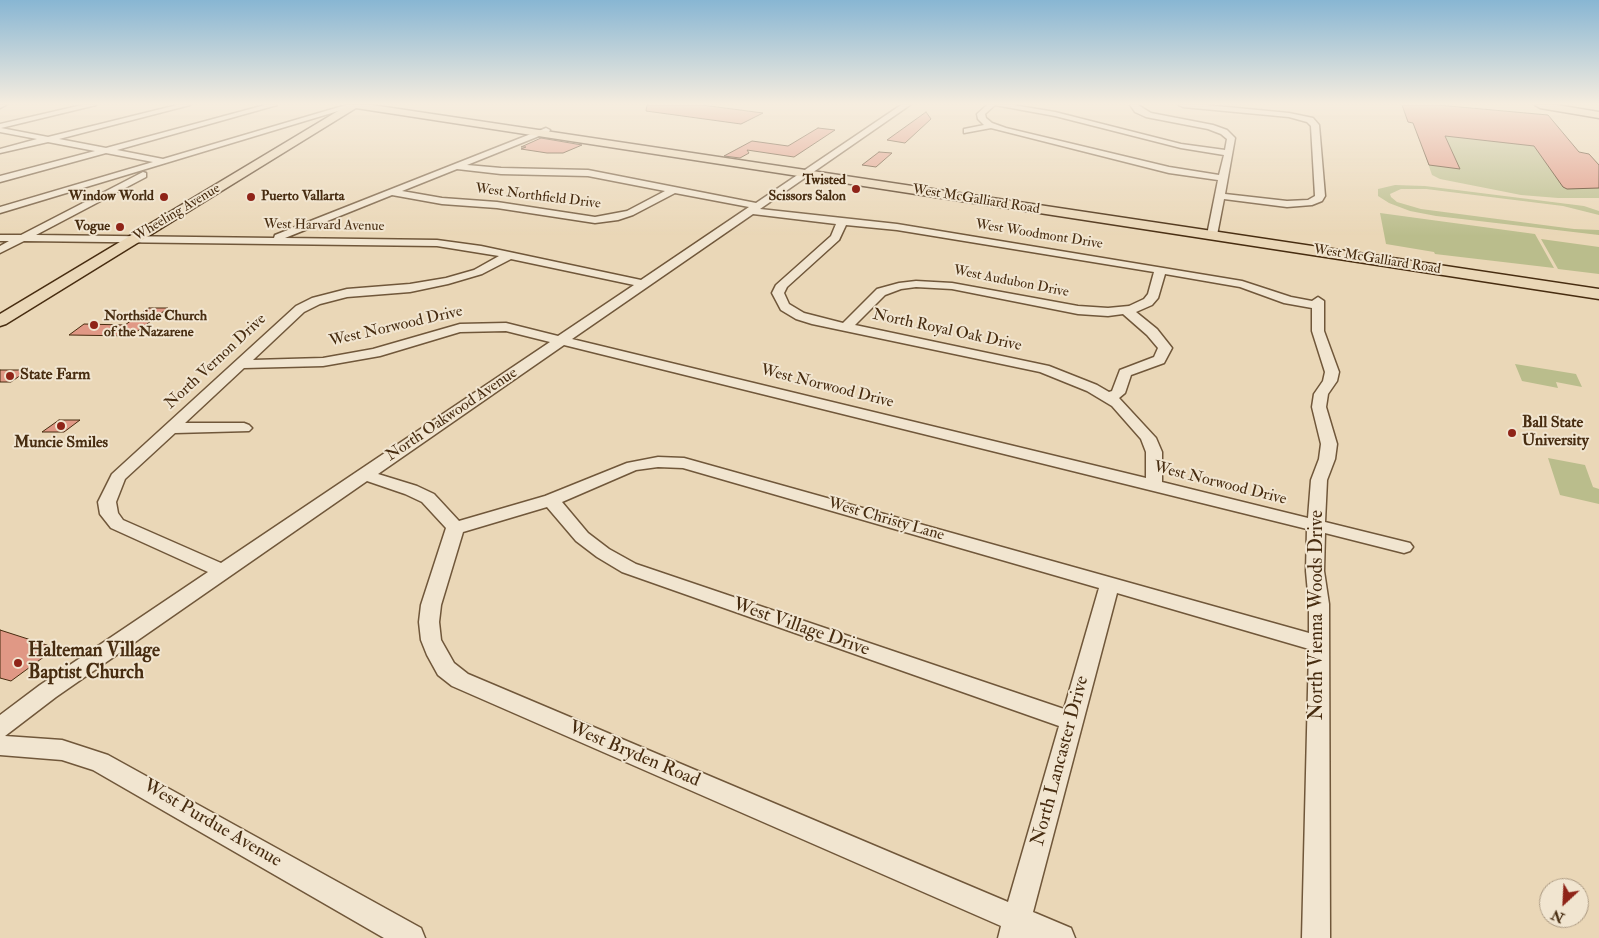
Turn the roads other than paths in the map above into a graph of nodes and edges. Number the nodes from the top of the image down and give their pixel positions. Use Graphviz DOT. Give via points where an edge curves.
graph roads {
  1 [pos="101,149"];
  2 [pos="112,149"];
  3 [pos="207,149"];
  4 [pos="283,149"];
  5 [pos="500,149"];
  6 [pos="657,149"];
  7 [pos="840,149"];
  8 [pos="1083,149"];
  9 [pos="1200,149"];
  10 [pos="1230,149"];
  11 [pos="1317,149"];
  12 [pos="107,150"];
  13 [pos="1229,153"];
  14 [pos="166,161"];
  15 [pos="456,166"];
  16 [pos="807,171"];
  17 [pos="1223,178"];
  18 [pos="0,179"];
  19 [pos="675,189"];
  20 [pos="392,192"];
  21 [pos="1220,196"];
  22 [pos="754,208"];
  23 [pos="0,210"];
  24 [pos="843,221"];
  25 [pos="1213,233"];
  26 [pos="0,238"];
  27 [pos="22,238"];
  28 [pos="134,240"];
  29 [pos="271,240"];
  30 [pos="0,250"];
  31 [pos="510,255"];
  32 [pos="1160,270"];
  33 [pos="644,284"];
  34 [pos="1599,287"];
  35 [pos="1599,294"];
  36 [pos="1318,303"];
  37 [pos="1126,310"];
  38 [pos="0,322"];
  39 [pos="846,327"];
  40 [pos="563,340"];
  41 [pos="239,364"];
  42 [pos="1110,398"];
  43 [pos="171,428"];
  44 [pos="244,428"];
  45 [pos="365,475"];
  46 [pos="1154,486"];
  47 [pos="551,500"];
  48 [pos="1316,526"];
  49 [pos="455,528"];
  50 [pos="1404,547"];
  51 [pos="223,571"];
  52 [pos="1110,584"];
  53 [pos="1318,644"];
  54 [pos="1072,721"];
  55 [pos="0,728"];
  56 [pos="0,745"];
  57 [pos="1015,929"];
  58 [pos="411,938"];
  59 [pos="1061,938"];
  60 [pos="1316,938"];
  1 -- 12 [label="street"];
  2 -- 12 [label="street"];
  3 -- 14 [label="street"];
  4 -- 28 [label="main road, Wheeling Avenue"];
  5 -- 15 [label="street"];
  6 -- 16 [label="main road, West McGalliard Road"];
  7 -- 16 [label="street, North Oakwood Avenue"];
  8 -- 17 [label="street" via="1169,170"];
  9 -- 13 [label="street"];
  10 -- 13 [label="street"];
  11 -- 21 [label="street" via="1319,199 1287,204"];
  12 -- 14 [label="street"];
  12 -- 18 [label="street"];
  13 -- 17 [label="street"];
  14 -- 23 [label="street"];
  14 -- 27 [label="street"];
  15 -- 19 [label="street, West Woodmont Drive" via="501,171 588,173"];
  15 -- 20 [label="street"];
  16 -- 22 [label="street, North Oakwood Avenue"];
  16 -- 25 [label="main road, West McGalliard Road"];
  17 -- 21 [label="street"];
  19 -- 20 [label="street, West Northfield Drive" via="630,213 595,220"];
  19 -- 22 [label="street, West Woodmont Drive"];
  20 -- 29 [label="street"];
  21 -- 25 [label="street"];
  22 -- 24 [label="street, West Woodmont Drive" via="800,218"];
  22 -- 33 [label="street, North Oakwood Avenue"];
  24 -- 32 [label="street, West Woodmont Drive" via="939,233"];
  24 -- 39 [label="street, North Royal Oak Drive" via="835,238 785,282 778,293 781,303 800,316"];
  25 -- 34 [label="main road, West McGalliard Road"];
  25 -- 35 [label="main road, West McGalliard Road"];
  26 -- 27 [label="street, West Harvard Avenue"];
  27 -- 28 [label="street, West Harvard Avenue"];
  27 -- 30 [label="street"];
  28 -- 29 [label="street, West Harvard Avenue"];
  28 -- 38 [label="main road, Wheeling Avenue"];
  29 -- 31 [label="street, West Harvard Avenue" via="422,242"];
  31 -- 33 [label="street, West Harvard Avenue"];
  31 -- 41 [label="street, North Vernon Drive" via="478,272 448,281 404,289 347,293 316,301 294,313"];
  32 -- 36 [label="street, West Woodmont Drive" via="1242,284 1288,300"];
  32 -- 37 [label="street, West Audubon Drive" via="1152,299"];
  33 -- 40 [label="street, North Oakwood Avenue"];
  36 -- 48 [label="street, North Vienna Woods Drive" via="1318,331 1332,372 1321,394 1319,407 1329,444 1319,480"];
  37 -- 39 [label="street, West Audubon Drive" via="1078,310 952,286 916,284 881,292"];
  37 -- 42 [label="street" via="1165,348 1159,360 1125,374 1118,393"];
  39 -- 42 [label="street, North Royal Oak Drive" via="1044,370 1074,380"];
  40 -- 41 [label="street, West Norwood Drive" via="506,327 472,327 348,359 308,364"];
  40 -- 45 [label="street, North Oakwood Avenue"];
  40 -- 46 [label="street, West Norwood Drive"];
  41 -- 43 [label="street, North Vernon Drive"];
  42 -- 46 [label="street, North Royal Oak Drive" via="1138,425 1151,445"];
  43 -- 44 [label="street"];
  43 -- 51 [label="street, North Vernon Drive" via="118,478 107,502 109,514 117,524"];
  45 -- 49 [label="street" via="428,498"];
  45 -- 51 [label="street, North Oakwood Avenue"];
  46 -- 48 [label="street, West Norwood Drive"];
  47 -- 49 [label="street, West Christy Lane"];
  47 -- 52 [label="street, West Christy Lane" via="634,466 658,462 684,463"];
  47 -- 54 [label="street, West Village Drive" via="582,537 629,568"];
  48 -- 50 [label="street, West Norwood Drive"];
  48 -- 53 [label="street, North Vienna Woods Drive"];
  49 -- 57 [label="street, West Bryden Road" via="431,605 429,622 437,655 446,669 460,680"];
  51 -- 55 [label="street, North Oakwood Avenue" via="48,691"];
  52 -- 53 [label="street, West Christy Lane"];
  52 -- 54 [label="street, North Lancaster Drive"];
  53 -- 60 [label="street, North Vienna Woods Drive"];
  54 -- 57 [label="street, North Lancaster Drive"];
  56 -- 58 [label="street, West Purdue Avenue" via="62,750 100,762"];
  57 -- 59 [label="street, West Bryden Road"];
}
